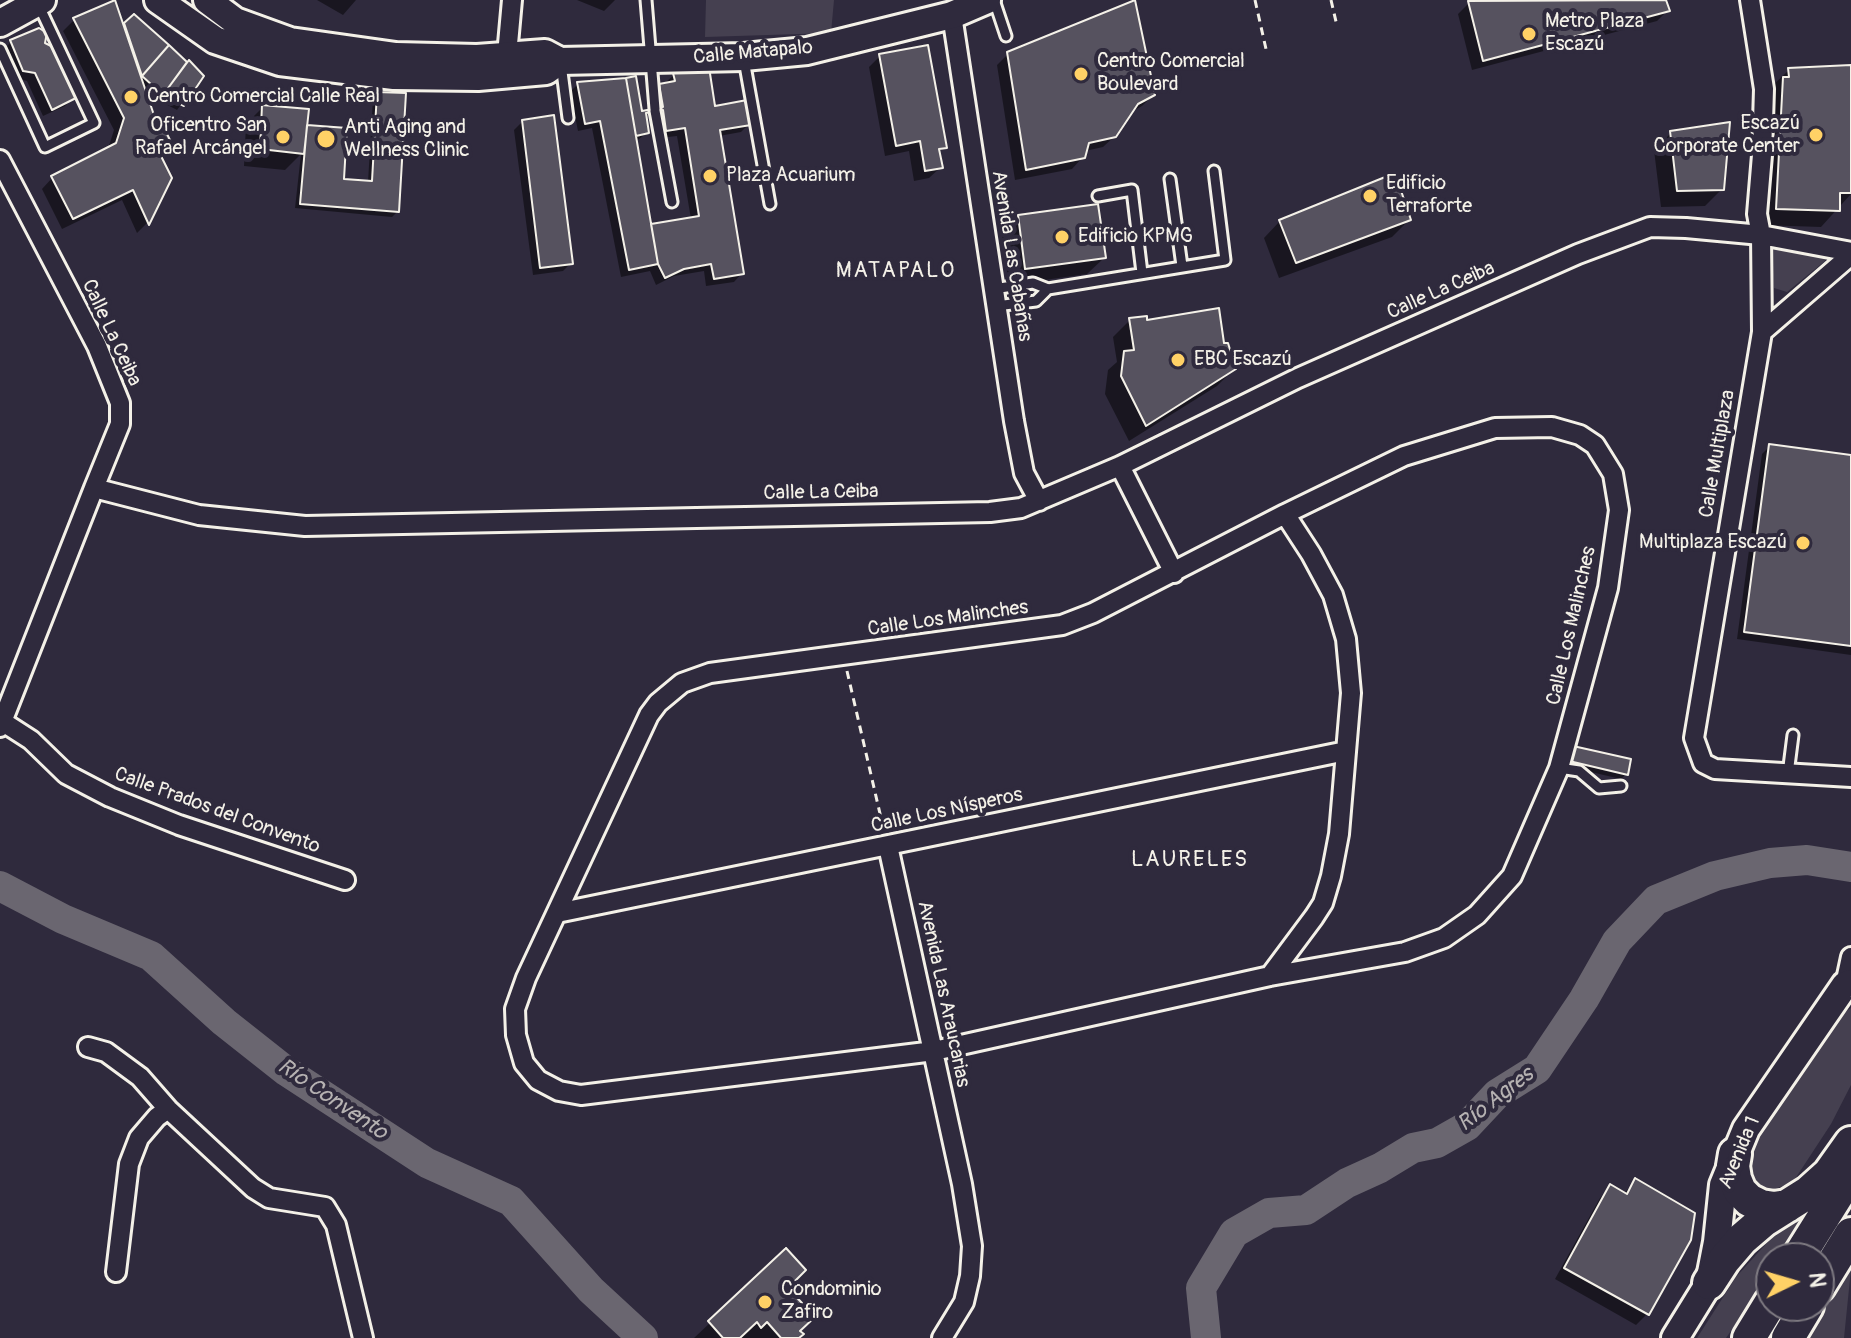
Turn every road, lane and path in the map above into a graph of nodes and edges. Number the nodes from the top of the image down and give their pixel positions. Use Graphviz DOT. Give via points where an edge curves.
graph roads {
  1 [pos="158,0"];
  2 [pos="207,0"];
  3 [pos="512,0"];
  4 [pos="646,0"];
  5 [pos="987,0"];
  6 [pos="994,0"];
  7 [pos="1255,0"];
  8 [pos="1331,0"];
  9 [pos="1750,0"];
  10 [pos="39,1"];
  11 [pos="4,13"];
  12 [pos="952,15"];
  13 [pos="1337,26"];
  14 [pos="1006,36"];
  15 [pos="0,49"];
  16 [pos="1266,49"];
  17 [pos="507,55"];
  18 [pos="744,57"];
  19 [pos="650,59"];
  20 [pos="560,61"];
  21 [pos="568,118"];
  22 [pos="0,160"];
  23 [pos="1214,171"];
  24 [pos="1170,179"];
  25 [pos="1098,196"];
  26 [pos="672,202"];
  27 [pos="770,204"];
  28 [pos="1761,235"];
  29 [pos="1851,253"];
  30 [pos="1182,266"];
  31 [pos="1142,273"];
  32 [pos="1048,289"];
  33 [pos="995,298"];
  34 [pos="1762,332"];
  35 [pos="1120,466"];
  36 [pos="94,488"];
  37 [pos="1039,501"];
  38 [pos="1285,514"];
  39 [pos="1174,573"];
  40 [pos="843,656"];
  41 [pos="1,723"];
  42 [pos="1793,735"];
  43 [pos="1346,751"];
  44 [pos="1559,768"];
  45 [pos="1788,774"];
  46 [pos="1851,777"];
  47 [pos="1621,786"];
  48 [pos="888,846"];
  49 [pos="345,880"];
  50 [pos="557,913"];
  51 [pos="1851,957"];
  52 [pos="1270,976"];
  53 [pos="1848,984"];
  54 [pos="88,1047"];
  55 [pos="934,1051"];
  56 [pos="168,1109"];
  57 [pos="1851,1143"];
  58 [pos="1735,1154"];
  59 [pos="1851,1173"];
  60 [pos="1787,1206"];
  61 [pos="1851,1234"];
  62 [pos="1808,1242"];
  63 [pos="1835,1260"];
  64 [pos="116,1272"];
  65 [pos="1709,1283"];
  66 [pos="363,1338"];
  67 [pos="942,1338"];
  68 [pos="1675,1338"];
  1 -- 20 [label="street, Calle Matapalo" via="215,40 280,62 394,76 478,77 546,71"];
  2 -- 17 [label="street, Calle Matapalo" via="235,21 290,41 396,56"];
  3 -- 17 [label="street"];
  4 -- 19 [label="lane"];
  5 -- 12 [label="street, Calle Matapalo"];
  6 -- 14 [label="lane"];
  7 -- 16 [label="path"];
  8 -- 13 [label="path"];
  9 -- 28 [label="street, Calle Multiplaza" via="1764,89 1757,214"];
  10 -- 11 [label="street"];
  10 -- 15 [label="lane" via="94,123 45,147"];
  12 -- 18 [label="street, Calle Matapalo" via="807,51"];
  12 -- 33 [label="street, Avenida Las Cabañas"];
  17 -- 20 [label="street, Calle Matapalo" via="545,53"];
  18 -- 19 [label="street, Calle Matapalo"];
  18 -- 27 [label="lane"];
  19 -- 20 [label="street, Calle Matapalo"];
  19 -- 26 [label="lane"];
  20 -- 21 [label="lane"];
  22 -- 36 [label="street, Calle La Ceiba" via="97,346 120,403 120,424"];
  23 -- 30 [label="lane" via="1225,260"];
  24 -- 30 [label="lane"];
  25 -- 31 [label="lane" via="1132,190"];
  28 -- 29 [label="street, Calle La Ceiba"];
  28 -- 34 [label="street, Calle Multiplaza"];
  28 -- 35 [label="street, Calle La Ceiba" via="1650,227 1312,372"];
  29 -- 34 [label="street, Calle La Ceiba"];
  30 -- 31 [label="lane"];
  31 -- 32 [label="lane"];
  32 -- 33 [label="lane" via="1033,283"];
  32 -- 33 [label="lane" via="1036,301"];
  33 -- 37 [label="street, Avenida Las Cabañas" via="1024,473"];
  34 -- 45 [label="street, Calle Multiplaza" via="1694,738 1703,763 1715,769"];
  35 -- 37 [label="street, Calle La Ceiba"];
  35 -- 39 [label="street"];
  36 -- 37 [label="street, Calle La Ceiba" via="199,515 305,526 990,512"];
  36 -- 41 [label="street"];
  38 -- 39 [label="street, Calle Los Malinches"];
  38 -- 43 [label="street" via="1333,595 1346,639 1351,693"];
  38 -- 44 [label="street, Calle Los Malinches" via="1404,456 1495,428 1552,427 1595,445 1613,474 1619,510 1608,588"];
  39 -- 40 [label="street, Calle Los Malinches" via="1062,625"];
  40 -- 48 [label="path"];
  40 -- 50 [label="street, Calle Los Malinches" via="710,673 670,692 642,729"];
  41 -- 49 [label="street, Calle Prados del Convento" via="31,740 66,774 110,797"];
  42 -- 45 [label="lane"];
  43 -- 48 [label="street, Calle Los Nísperos"];
  43 -- 52 [label="street" via="1339,834 1323,903"];
  44 -- 47 [label="lane" via="1579,771 1599,788"];
  44 -- 52 [label="street, Calle Los Malinches" via="1512,876 1455,931 1405,952"];
  45 -- 46 [label="street, Calle Multiplaza"];
  48 -- 50 [label="street, Calle Los Nísperos"];
  48 -- 55 [label="street, Avenida Las Araucarias"];
  50 -- 55 [label="street, Calle Los Malinches" via="515,1009 524,1063 538,1080 559,1091 581,1095"];
  51 -- 53 [label="street"];
  52 -- 55 [label="street, Calle Los Malinches"];
  53 -- 58 [label="street, Avenida 1" via="1758,1110"];
  54 -- 56 [label="street" via="122,1061"];
  55 -- 67 [label="street, Avenida Las Araucarias" via="972,1246 964,1302"];
  56 -- 64 [label="street" via="139,1138 129,1164"];
  56 -- 66 [label="street" via="269,1198 325,1207 336,1225"];
  57 -- 60 [label="highway" via="1829,1174"];
  58 -- 60 [label="highway" via="1735,1179 1749,1200 1761,1206"];
  58 -- 65 [label="street, Avenida 1" via="1723,1185"];
  59 -- 62 [label="highway"];
  60 -- 65 [label="highway" via="1742,1239"];
  61 -- 63 [label="highway"];
  65 -- 68 [label="street, Avenida 1"];
}
